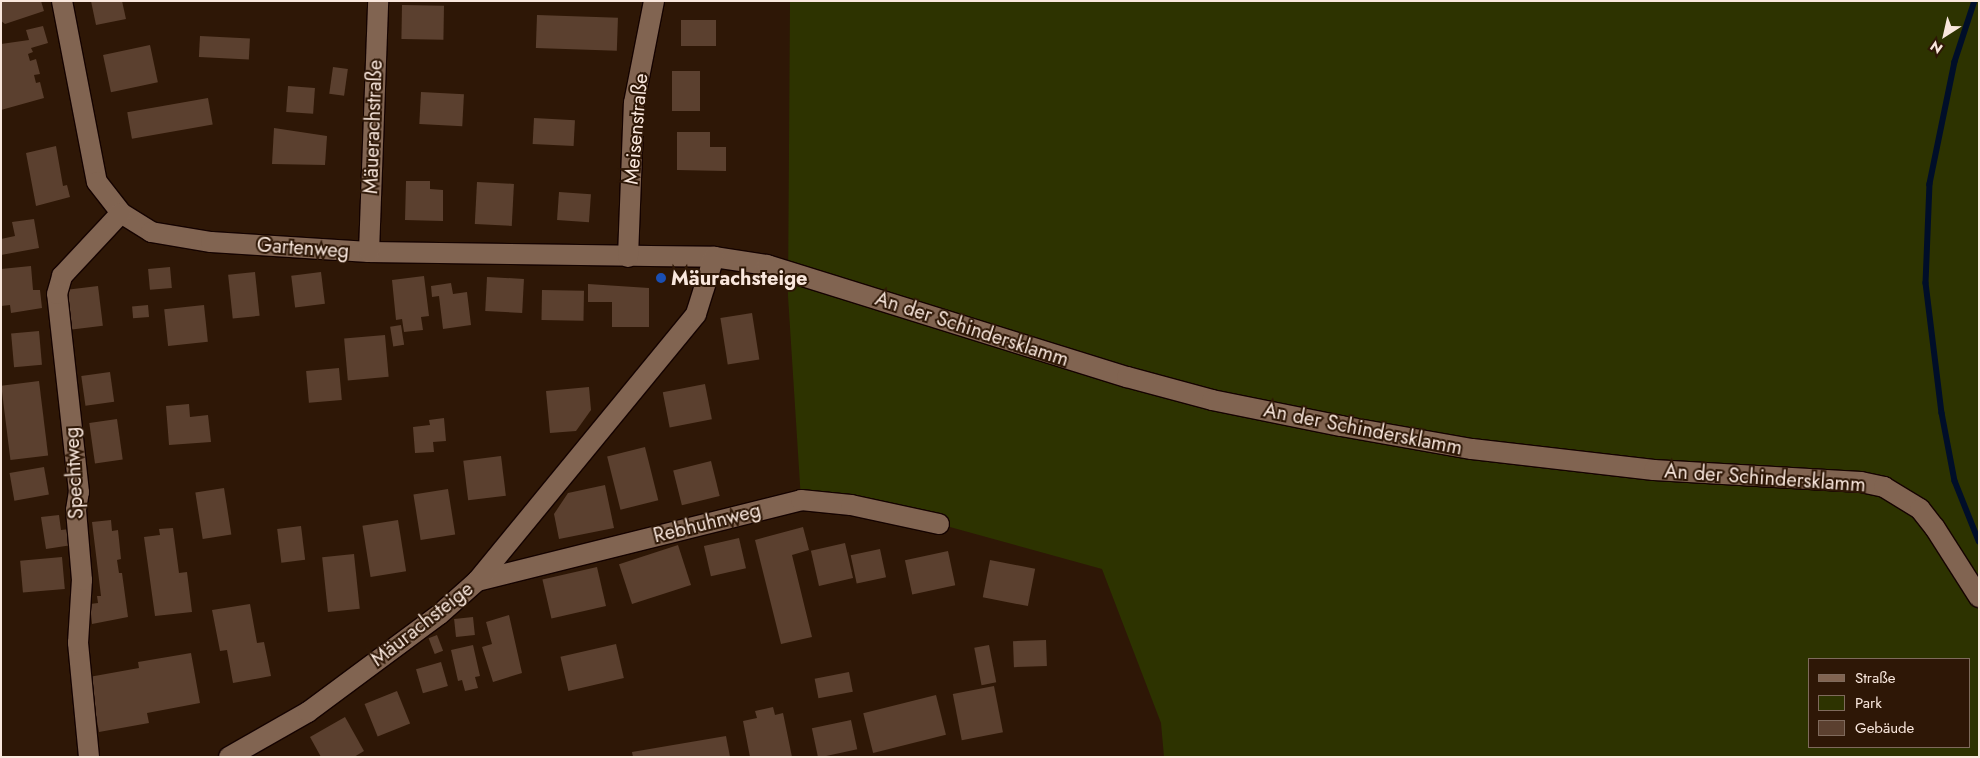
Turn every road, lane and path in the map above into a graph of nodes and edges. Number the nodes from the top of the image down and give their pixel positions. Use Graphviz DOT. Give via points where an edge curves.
graph roads {
  1 [pos="62,1"];
  2 [pos="378,1"];
  3 [pos="654,1"];
  4 [pos="121,213"];
  5 [pos="369,252"];
  6 [pos="714,257"];
  7 [pos="628,258"];
  8 [pos="940,524"];
  9 [pos="477,581"];
  10 [pos="1979,597"];
  11 [pos="89,757"];
  12 [pos="229,757"];
  1 -- 4 [label="street, Gartenweg" via="97,182"];
  2 -- 5 [label="street, Mäuerachstraße"];
  3 -- 7 [label="street, Meisenstraße" via="634,103"];
  4 -- 5 [label="street, Gartenweg" via="151,232 203,240"];
  4 -- 11 [label="street, Spechtweg" via="62,276 57,294 79,492 76,510 82,580 78,644"];
  5 -- 7 [label="street, Gartenweg"];
  6 -- 7 [label="street, Gartenweg"];
  6 -- 9 [label="street, Mäurachsteige" via="696,314"];
  6 -- 10 [label="street, An der Schindersklamm" via="767,265 1127,377 1212,400 1332,424 1472,449 1606,465 1861,482 1884,487 1920,509"];
  8 -- 9 [label="street, Rebhuhnweg" via="850,505 802,500"];
  9 -- 12 [label="street, Mäurachsteige" via="440,614 308,712"];
}
